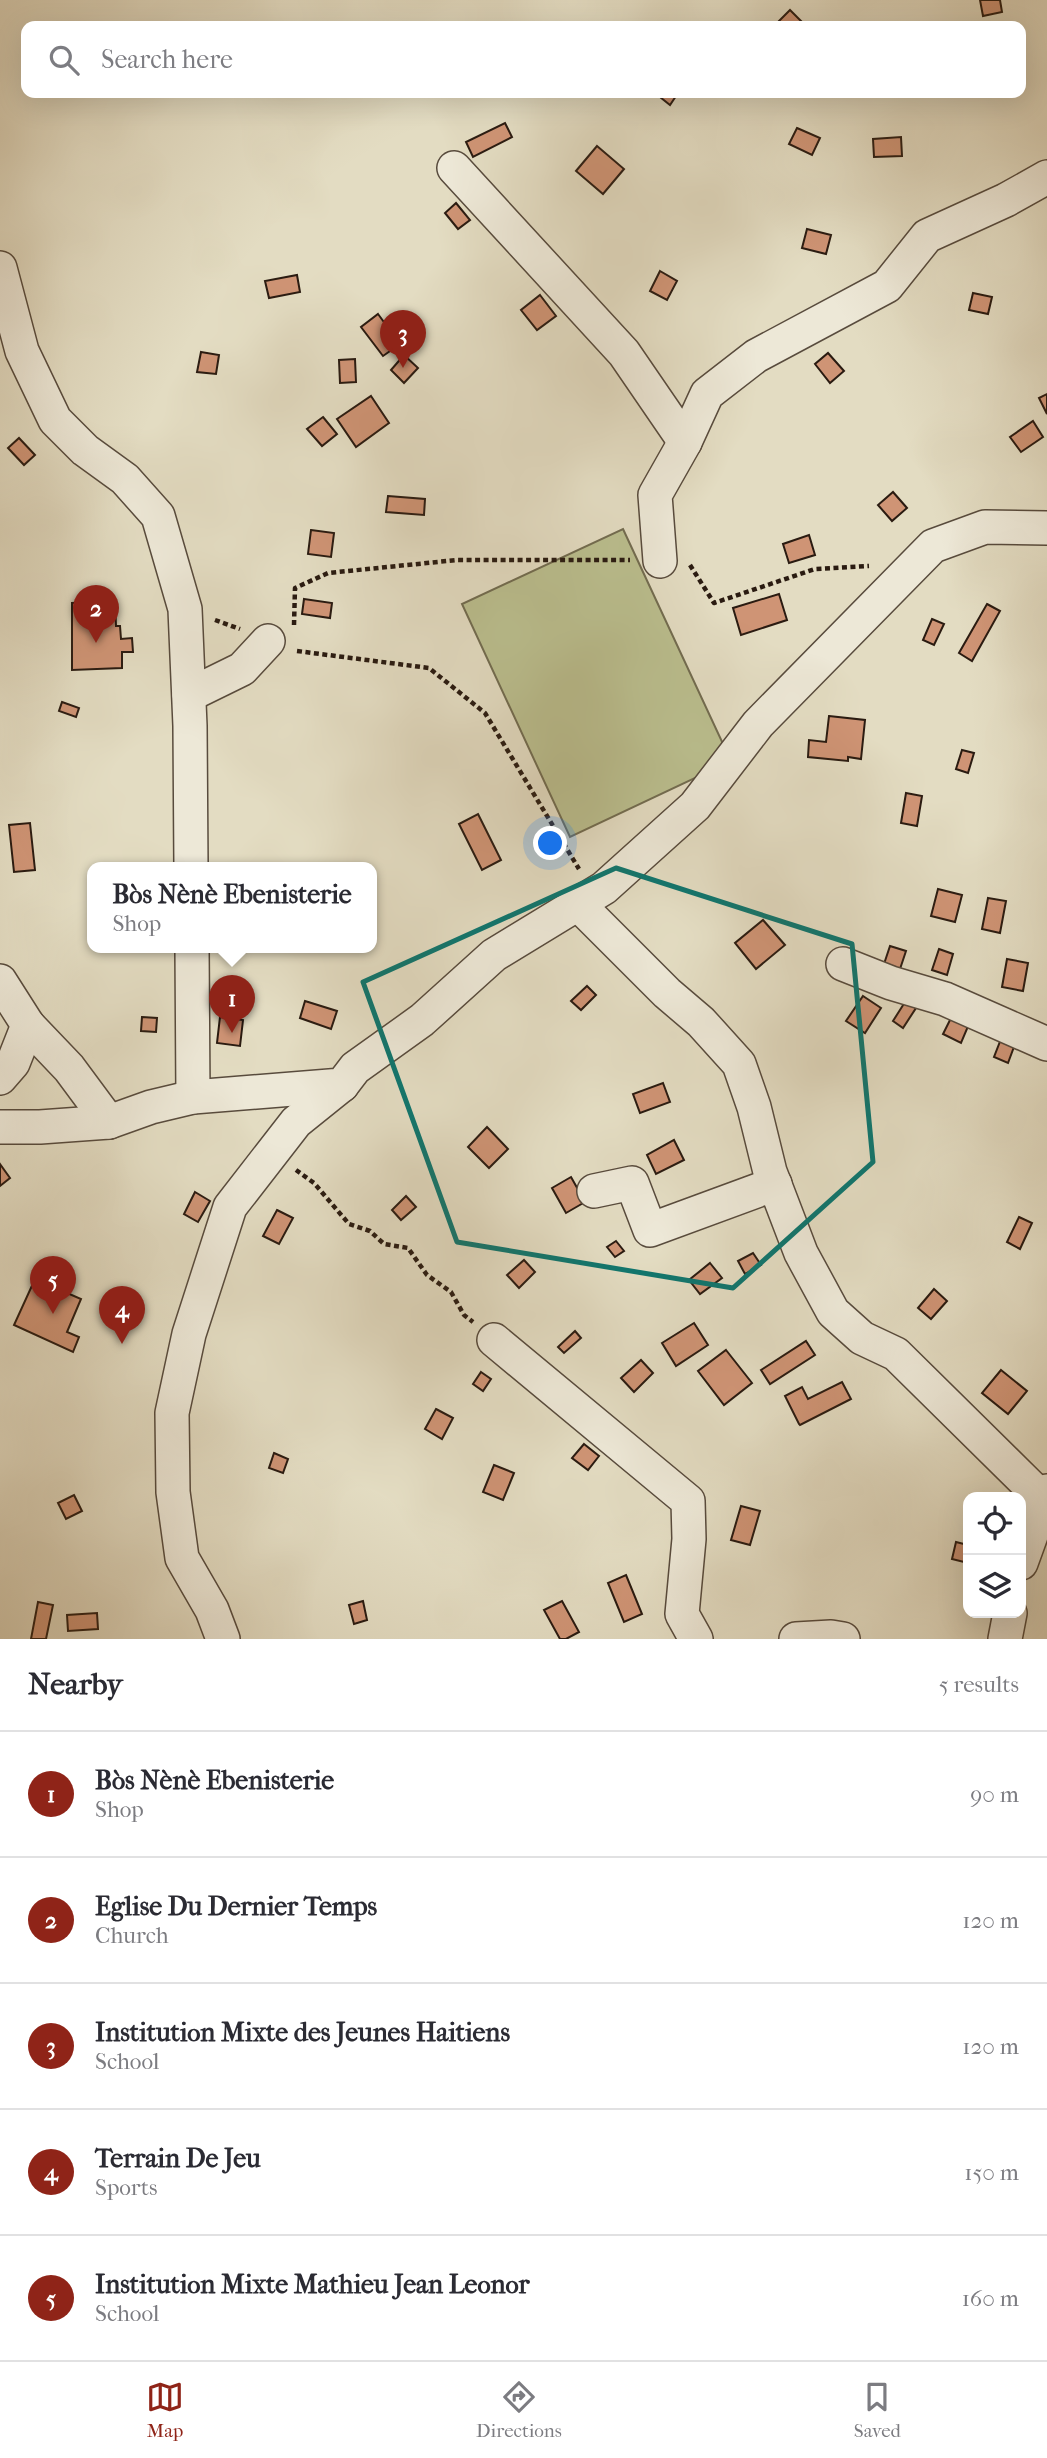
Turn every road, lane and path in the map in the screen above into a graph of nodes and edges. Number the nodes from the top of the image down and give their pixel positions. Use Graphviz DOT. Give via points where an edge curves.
graph roads {
  1 [pos="454,168"];
  2 [pos="1047,177"];
  3 [pos="0,268"];
  4 [pos="685,442"];
  5 [pos="1047,528"];
  6 [pos="660,561"];
  7 [pos="915,564"];
  8 [pos="185,609"];
  9 [pos="281,634"];
  10 [pos="189,695"];
  11 [pos="191,862"];
  12 [pos="586,899"];
  13 [pos="192,953"];
  14 [pos="843,964"];
  15 [pos="0,981"];
  16 [pos="28,1025"];
  17 [pos="1047,1044"];
  18 [pos="0,1078"];
  19 [pos="342,1085"];
  20 [pos="193,1097"];
  21 [pos="109,1122"];
  22 [pos="0,1127"];
  23 [pos="273,1153"];
  24 [pos="775,1184"];
  25 [pos="594,1191"];
  26 [pos="494,1340"];
  27 [pos="1045,1496"];
  28 [pos="1024,1555"];
  29 [pos="1009,1618"];
  30 [pos="223,1639"];
  31 [pos="696,1639"];
  32 [pos="796,1639"];
  33 [pos="843,1639"];
  34 [pos="1005,1639"];
  1 -- 4 [label="street" via="624,353"];
  2 -- 4 [label="street" via="927,236 887,286 755,356 706,394"];
  3 -- 8 [label="street" via="22,351 55,420 125,480 158,516"];
  4 -- 6 [label="street" via="655,495"];
  5 -- 7 [label="street" via="985,527 933,546"];
  6 -- 7 [label="path" via="689,563 714,603 815,569"];
  6 -- 9 [label="path" via="457,559 328,573 295,588"];
  7 -- 12 [label="street" via="758,724 695,806"];
  8 -- 9 [label="path" via="196,617"];
  8 -- 10 [label="street"];
  9 -- 10 [label="street" via="242,670"];
  9 -- 12 [label="path" via="293,650 429,668 485,713"];
  10 -- 11 [label="street"];
  12 -- 19 [label="street" via="495,955 422,1020 355,1068"];
  12 -- 24 [label="street" via="667,993 740,1064"];
  13 -- 20 [label="street"];
  14 -- 17 [label="street" via="945,999"];
  15 -- 16 [label="street"];
  16 -- 18 [label="street" via="13,1063"];
  16 -- 21 [label="street" via="69,1068"];
  19 -- 20 [label="street"];
  19 -- 23 [label="street" via="296,1122"];
  20 -- 21 [label="street"];
  21 -- 22 [label="street"];
  23 -- 26 [label="path" via="314,1183 349,1224 370,1231 384,1244 408,1248 427,1275 452,1292 464,1315"];
  23 -- 30 [label="street" via="230,1208 189,1335 172,1413 173,1492 182,1558"];
  24 -- 25 [label="street" via="650,1230 632,1183"];
  24 -- 27 [label="street" via="801,1253 833,1312 862,1338 896,1354"];
  26 -- 31 [label="street" via="688,1502 682,1614"];
  27 -- 28 [label="street"];
  29 -- 34 [label="street"];
  32 -- 33 [label="street"];
}
